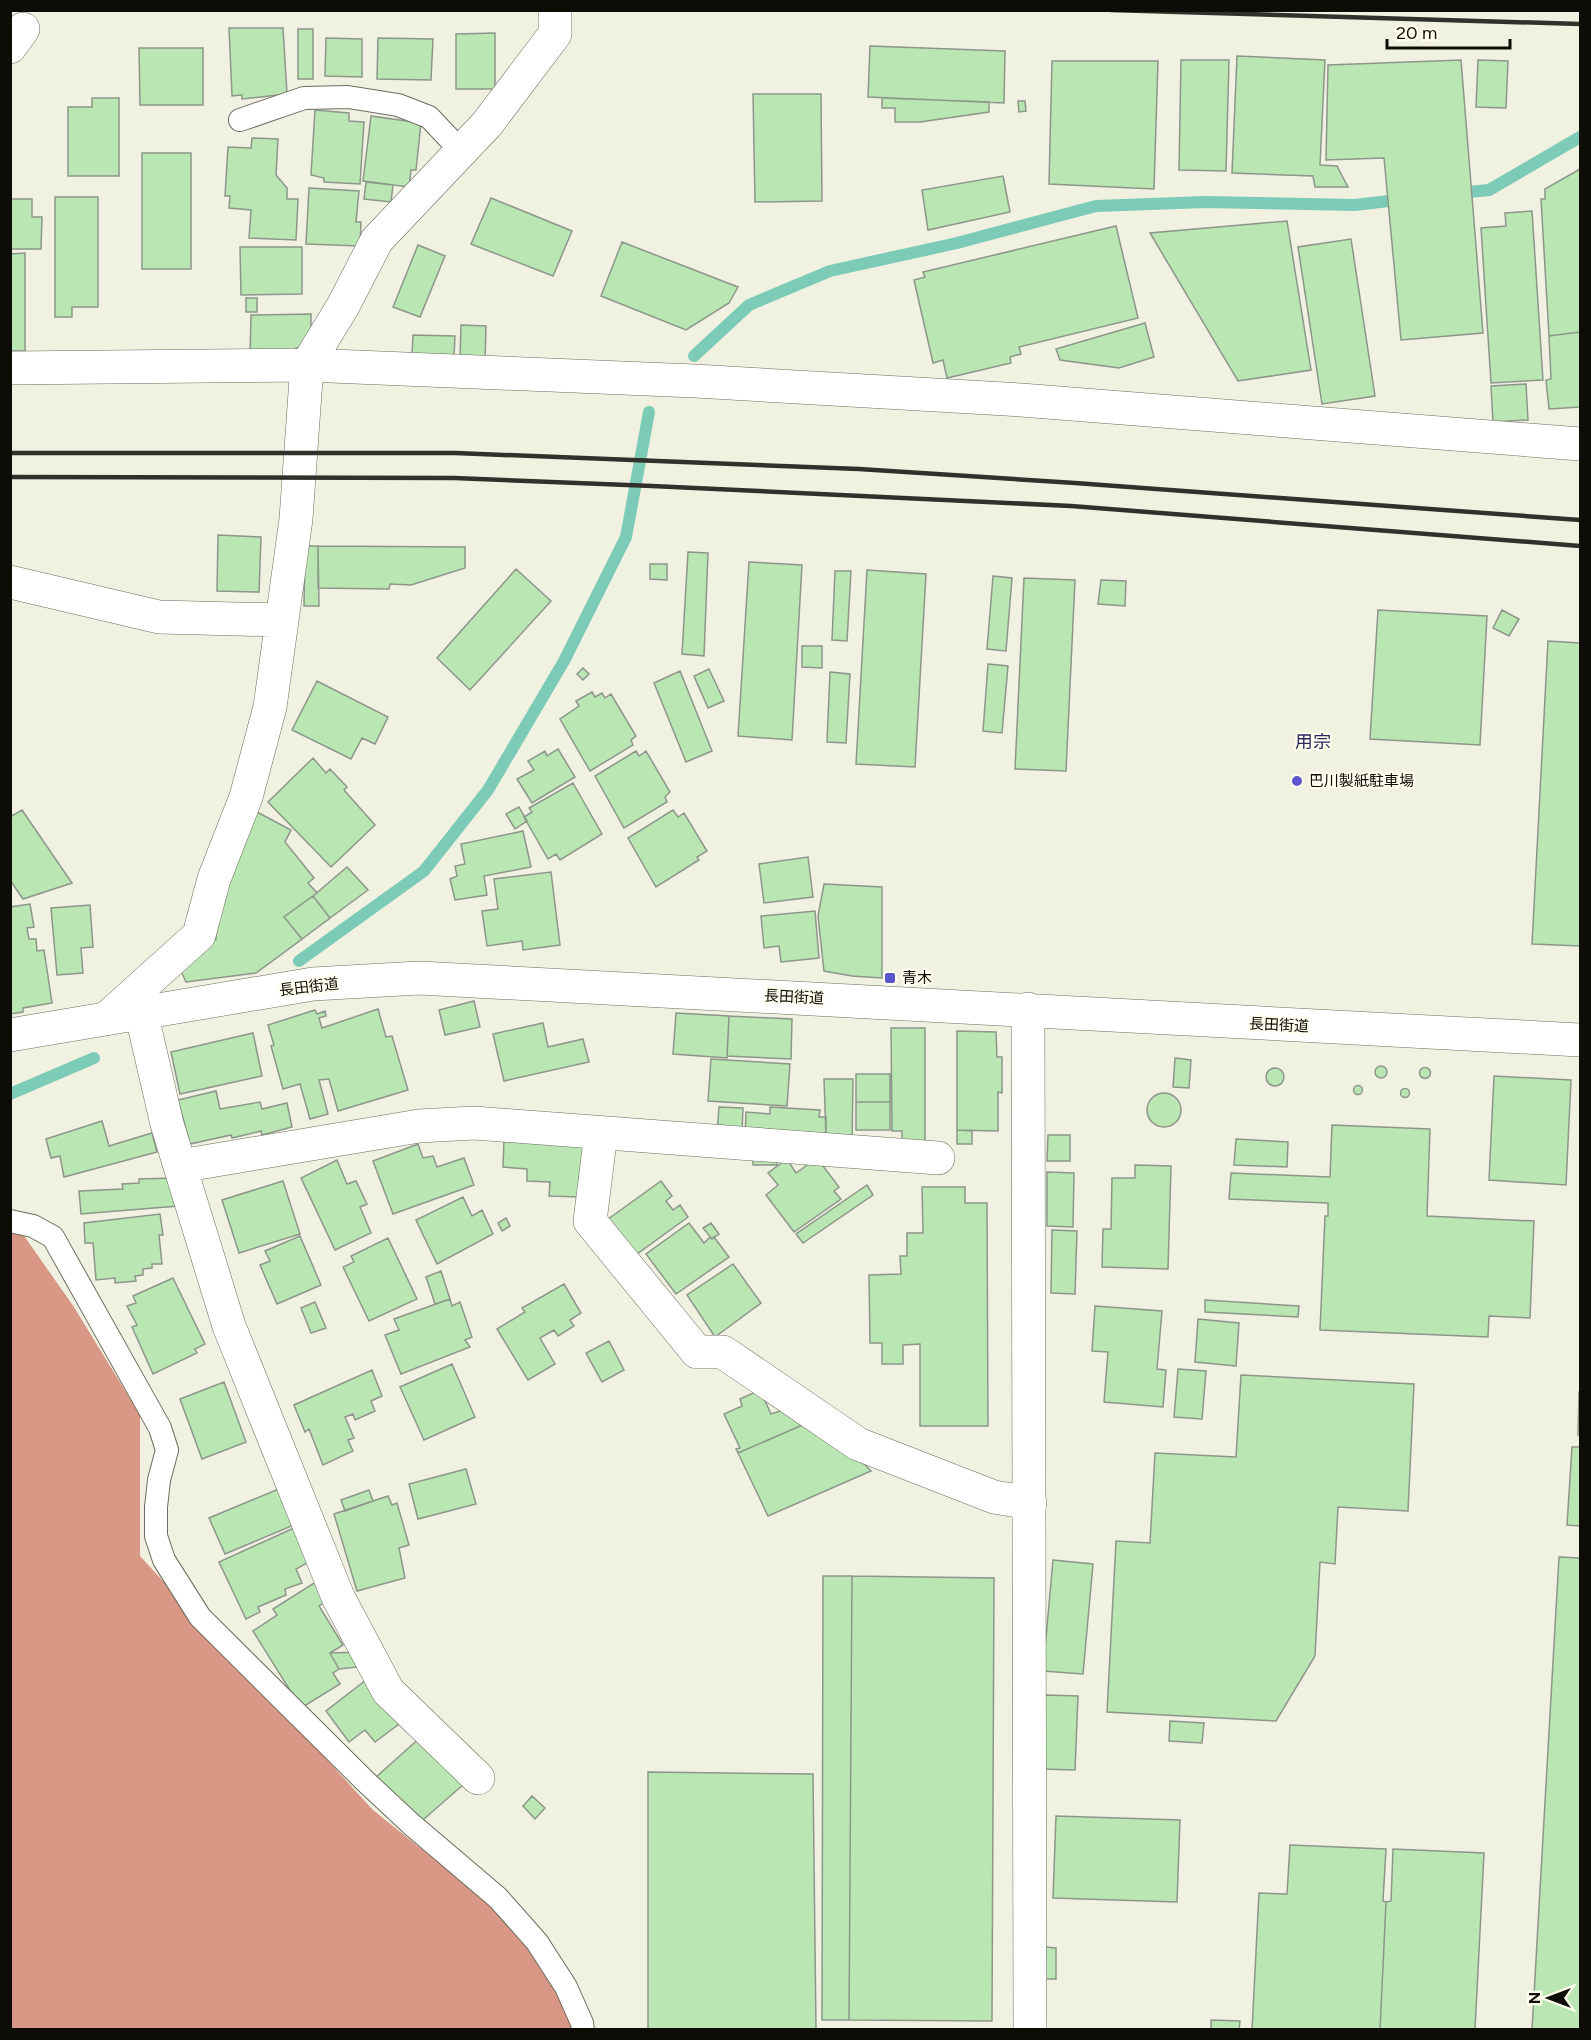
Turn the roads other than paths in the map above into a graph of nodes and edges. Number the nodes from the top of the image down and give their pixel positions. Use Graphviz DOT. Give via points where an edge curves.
graph roads {
  1 [pos="555,10"];
  2 [pos="240,120"];
  3 [pos="462,152"];
  4 [pos="307,365"];
  5 [pos="10,368"];
  6 [pos="1581,444"];
  7 [pos="10,582"];
  8 [pos="280,620"];
  9 [pos="1028,1009"];
  10 [pos="141,1012"];
  11 [pos="107,1018"];
  12 [pos="10,1035"];
  13 [pos="1581,1040"];
  14 [pos="600,1133"];
  15 [pos="938,1158"];
  16 [pos="180,1166"];
  17 [pos="10,1221"];
  18 [pos="1030,1503"];
  19 [pos="478,1778"];
  20 [pos="583,2030"];
  21 [pos="1030,2030"];
  1 -- 3 [label="street" via="555,34"];
  2 -- 3 [label="lane" via="304,98 348,97 398,105 429,117"];
  3 -- 4 [label="street" via="377,240"];
  4 -- 5 [label="street"];
  4 -- 6 [label="street" via="1010,399"];
  4 -- 8 [label="street" via="296,519"];
  7 -- 8 [label="street" via="159,617"];
  8 -- 11 [label="street" via="270,707 246,797 214,879 199,935"];
  9 -- 10 [label="street, 長田街道" via="419,978 313,984"];
  9 -- 13 [label="street, 長田街道"];
  9 -- 18 [label="street"];
  10 -- 11 [label="street, 長田街道"];
  10 -- 16 [label="street"];
  11 -- 12 [label="street, 長田街道"];
  14 -- 15 [label="street"];
  14 -- 16 [label="street" via="474,1123 419,1126"];
  14 -- 18 [label="street" via="590,1221 697,1352 723,1352 858,1444 994,1497"];
  16 -- 19 [label="street" via="229,1326 338,1597 388,1691"];
  17 -- 20 [label="lane" via="33,1226 53,1237 160,1428 167,1450 158,1489 156,1536 164,1560 200,1617 365,1781 498,1898 543,1951 566,1987"];
  18 -- 21 [label="street"];
}
